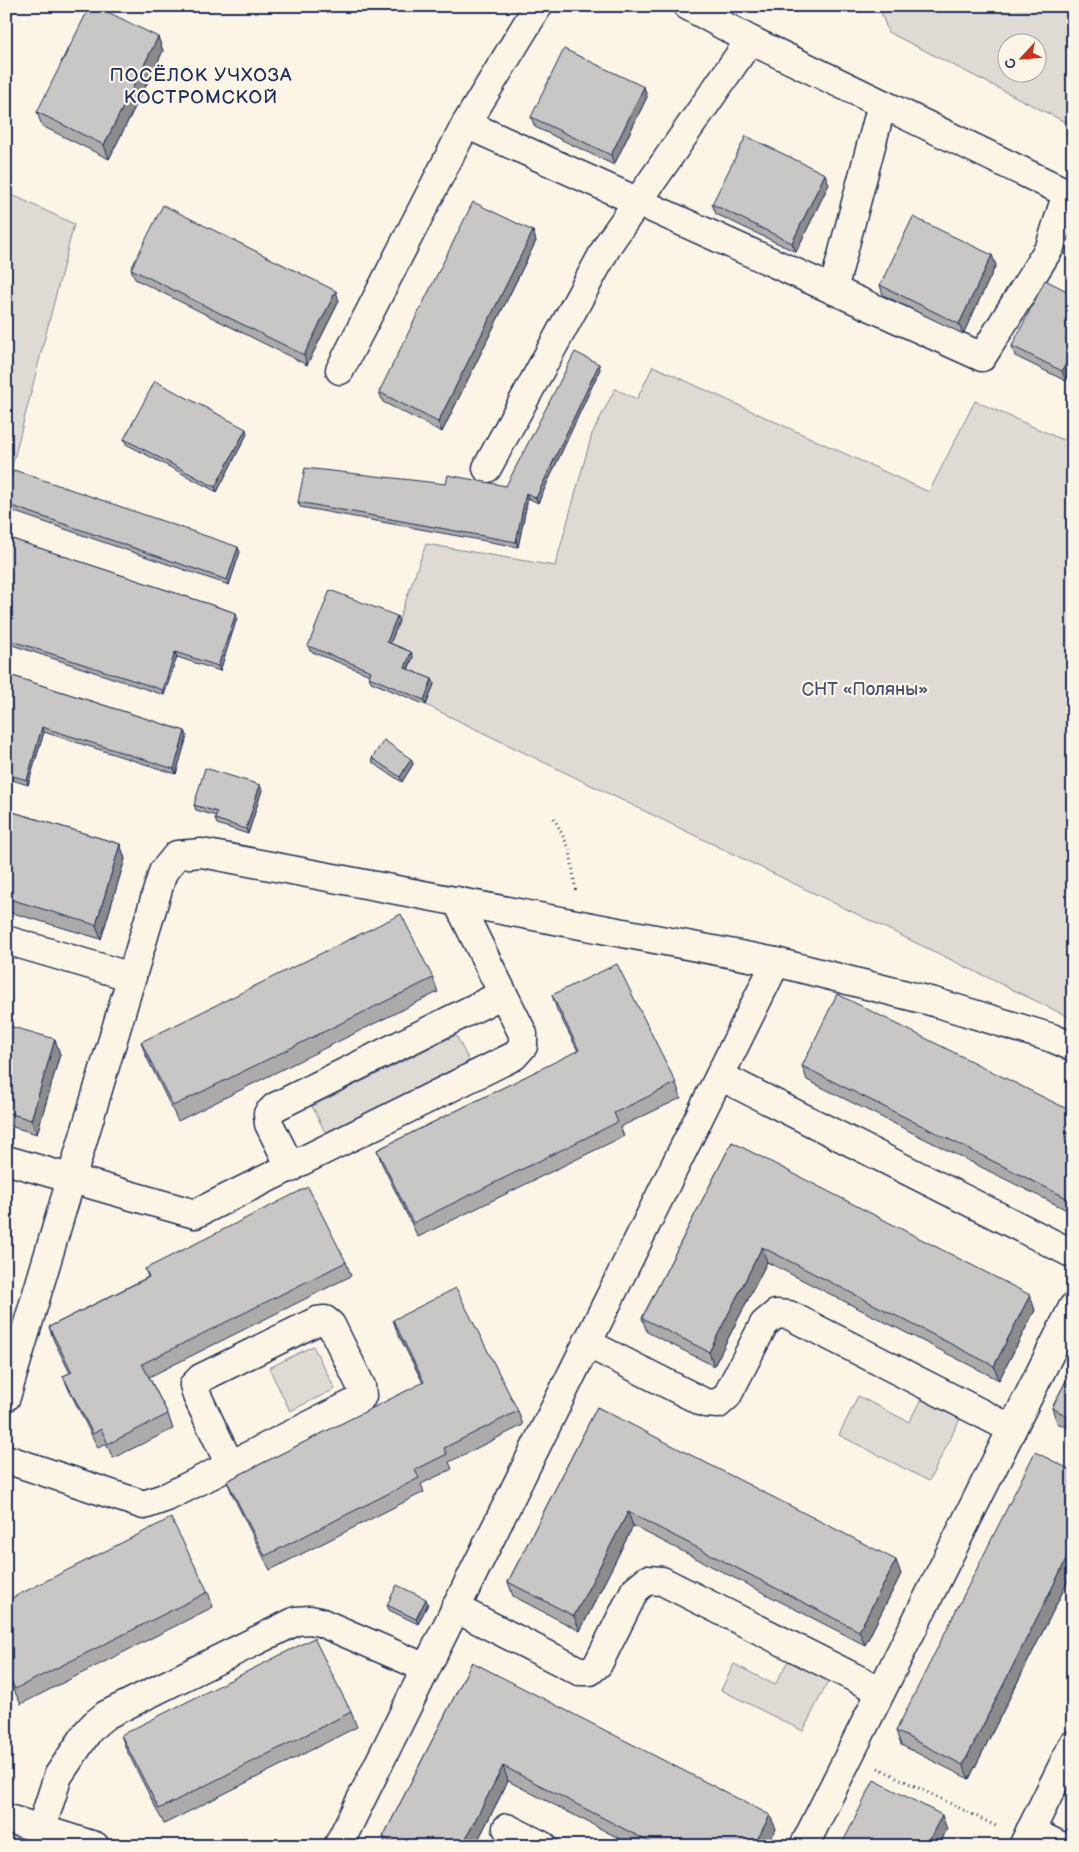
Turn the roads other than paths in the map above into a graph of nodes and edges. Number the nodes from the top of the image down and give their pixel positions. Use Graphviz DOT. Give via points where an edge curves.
graph roads {
  1 [pos="538,6"];
  2 [pos="688,6"];
  3 [pos="750,40"];
  4 [pos="882,104"];
  5 [pos="466,124"];
  6 [pos="1070,195"];
  7 [pos="638,201"];
  8 [pos="833,290"];
  9 [pos="340,370"];
  10 [pos="487,468"];
  11 [pos="457,901"];
  12 [pos="6,940"];
  13 [pos="776,962"];
  14 [pos="132,977"];
  15 [pos="503,994"];
  16 [pos="1073,1047"];
  17 [pos="720,1076"];
  18 [pos="6,1160"];
  19 [pos="291,1168"];
  20 [pos="71,1179"];
  21 [pos="1073,1254"];
  22 [pos="1073,1307"];
  23 [pos="587,1342"];
  24 [pos="8,1385"];
  25 [pos="1012,1429"];
  26 [pos="6,1459"];
  27 [pos="230,1464"];
  28 [pos="456,1608"];
  29 [pos="426,1668"];
  30 [pos="881,1692"];
  31 [pos="1073,1745"];
  32 [pos="6,1818"];
  33 [pos="507,1828"];
  34 [pos="41,1829"];
  35 [pos="1026,1839"];
  36 [pos="95,1846"];
  37 [pos="338,1846"];
  38 [pos="543,1846"];
  39 [pos="804,1846"];
  40 [pos="1061,1846"];
  1 -- 5 [label="street"];
  2 -- 3 [label="street"];
  3 -- 4 [label="street"];
  3 -- 7 [label="street"];
  4 -- 6 [label="street"];
  4 -- 8 [label="street"];
  5 -- 7 [label="street"];
  5 -- 9 [label="street"];
  6 -- 8 [label="street" via="1050,247 982,357"];
  7 -- 8 [label="street"];
  7 -- 10 [label="street" via="609,243"];
  11 -- 13 [label="street"];
  11 -- 14 [label="street" via="202,852 177,855 163,872"];
  11 -- 15 [label="street"];
  12 -- 14 [label="street"];
  13 -- 16 [label="street" via="934,1002"];
  13 -- 17 [label="street"];
  14 -- 20 [label="street"];
  15 -- 19 [label="street" via="523,1034 523,1046 514,1056"];
  15 -- 19 [label="street" via="275,1107 268,1114 269,1124"];
  17 -- 21 [label="street"];
  17 -- 23 [label="street"];
  18 -- 20 [label="street"];
  19 -- 20 [label="street" via="195,1214"];
  20 -- 24 [label="street"];
  22 -- 25 [label="street"];
  23 -- 25 [label="street" via="705,1403 718,1404 727,1396 764,1324 776,1314 789,1315"];
  23 -- 28 [label="street"];
  25 -- 30 [label="street"];
  26 -- 27 [label="street" via="144,1505 167,1497"];
  27 -- 27 [label="street" via="356,1402 362,1396 361,1386 331,1325 325,1320 201,1378 194,1385 196,1396"];
  28 -- 29 [label="street"];
  28 -- 30 [label="street" via="579,1671 590,1672 598,1664 635,1590 647,1580 662,1581"];
  29 -- 34 [label="street" via="320,1622 296,1621 114,1711 96,1723 58,1776"];
  29 -- 37 [label="street"];
  30 -- 39 [label="street"];
  31 -- 35 [label="street"];
  32 -- 34 [label="street"];
  33 -- 38 [label="street"];
  34 -- 36 [label="street"];
  35 -- 40 [label="street"];
}
